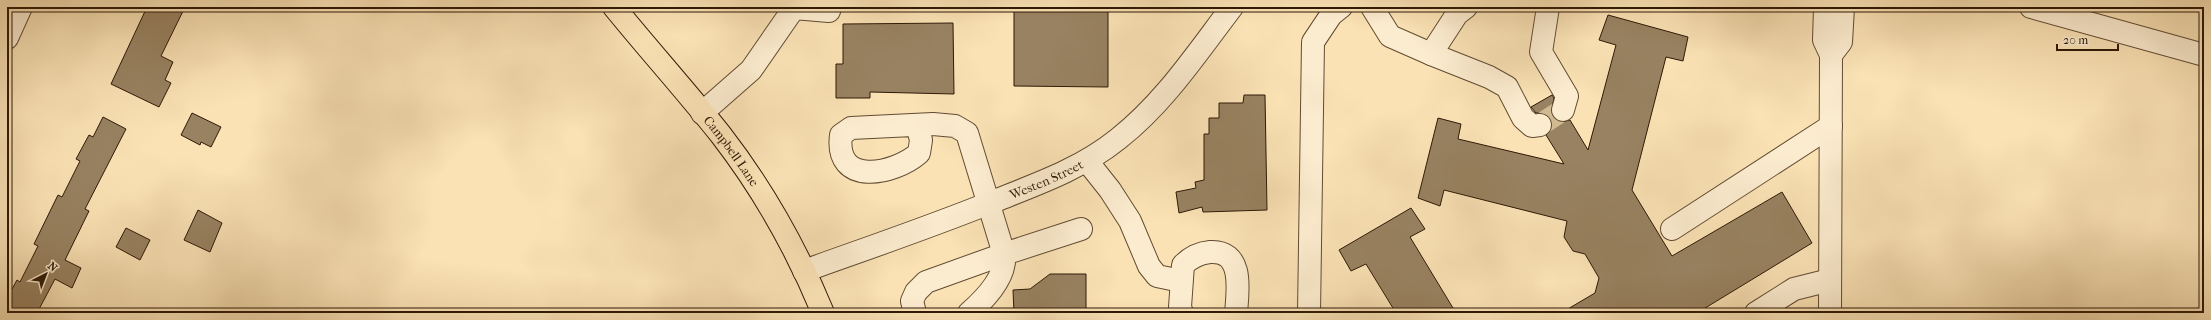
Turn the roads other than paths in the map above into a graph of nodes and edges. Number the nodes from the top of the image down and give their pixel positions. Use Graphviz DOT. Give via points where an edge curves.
graph roads {
  1 [pos="21,7"];
  2 [pos="614,7"];
  3 [pos="789,7"];
  4 [pos="830,7"];
  5 [pos="1232,7"];
  6 [pos="1341,7"];
  7 [pos="1372,7"];
  8 [pos="1466,7"];
  9 [pos="1548,7"];
  10 [pos="1825,7"];
  11 [pos="1843,7"];
  12 [pos="2032,7"];
  13 [pos="2038,7"];
  14 [pos="7,38"];
  15 [pos="2204,39"];
  16 [pos="1431,54"];
  17 [pos="2204,54"];
  18 [pos="1831,55"];
  19 [pos="1563,110"];
  20 [pos="702,113"];
  21 [pos="917,125"];
  22 [pos="1540,125"];
  23 [pos="1831,126"];
  24 [pos="1087,161"];
  25 [pos="988,204"];
  26 [pos="1082,229"];
  27 [pos="1672,229"];
  28 [pos="1004,254"];
  29 [pos="804,270"];
  30 [pos="1830,280"];
  31 [pos="1180,281"];
  32 [pos="822,313"];
  33 [pos="915,313"];
  34 [pos="969,313"];
  35 [pos="1182,313"];
  36 [pos="1236,313"];
  37 [pos="1309,313"];
  38 [pos="1756,313"];
  39 [pos="1830,313"];
  1 -- 14 [label="street"];
  2 -- 20 [label="main road, Campbell Lane"];
  3 -- 4 [label="street" via="829,11"];
  3 -- 20 [label="street" via="750,70"];
  5 -- 24 [label="street, Westen Street" via="1154,107 1117,140"];
  6 -- 37 [label="street" via="1331,15 1313,42"];
  7 -- 16 [label="street" via="1390,36"];
  8 -- 16 [label="street" via="1457,14"];
  9 -- 19 [label="street" via="1542,52 1567,96"];
  10 -- 18 [label="street" via="1824,40"];
  11 -- 18 [label="street" via="1841,42"];
  12 -- 17 [label="street"];
  13 -- 15 [label="street"];
  16 -- 22 [label="street" via="1489,76 1507,87 1523,118 1532,126"];
  18 -- 23 [label="street"];
  20 -- 29 [label="main road, Campbell Lane" via="750,176"];
  21 -- 25 [label="street" via="955,126 967,133"];
  23 -- 27 [label="street"];
  23 -- 30 [label="street"];
  24 -- 25 [label="street, Westen Street" via="1065,174"];
  24 -- 31 [label="street" via="1130,221 1149,266 1157,276"];
  25 -- 28 [label="street"];
  25 -- 29 [label="street, Westen Street"];
  26 -- 28 [label="street"];
  28 -- 33 [label="street" via="926,282 916,292 912,301"];
  28 -- 34 [label="street" via="1006,263 1001,275"];
  29 -- 32 [label="main road, Campbell Lane"];
  30 -- 38 [label="street" via="1794,289"];
  30 -- 39 [label="street"];
  31 -- 35 [label="street"];
  31 -- 36 [label="street" via="1182,265 1190,258 1203,253 1224,254 1235,266 1238,278"];
}
